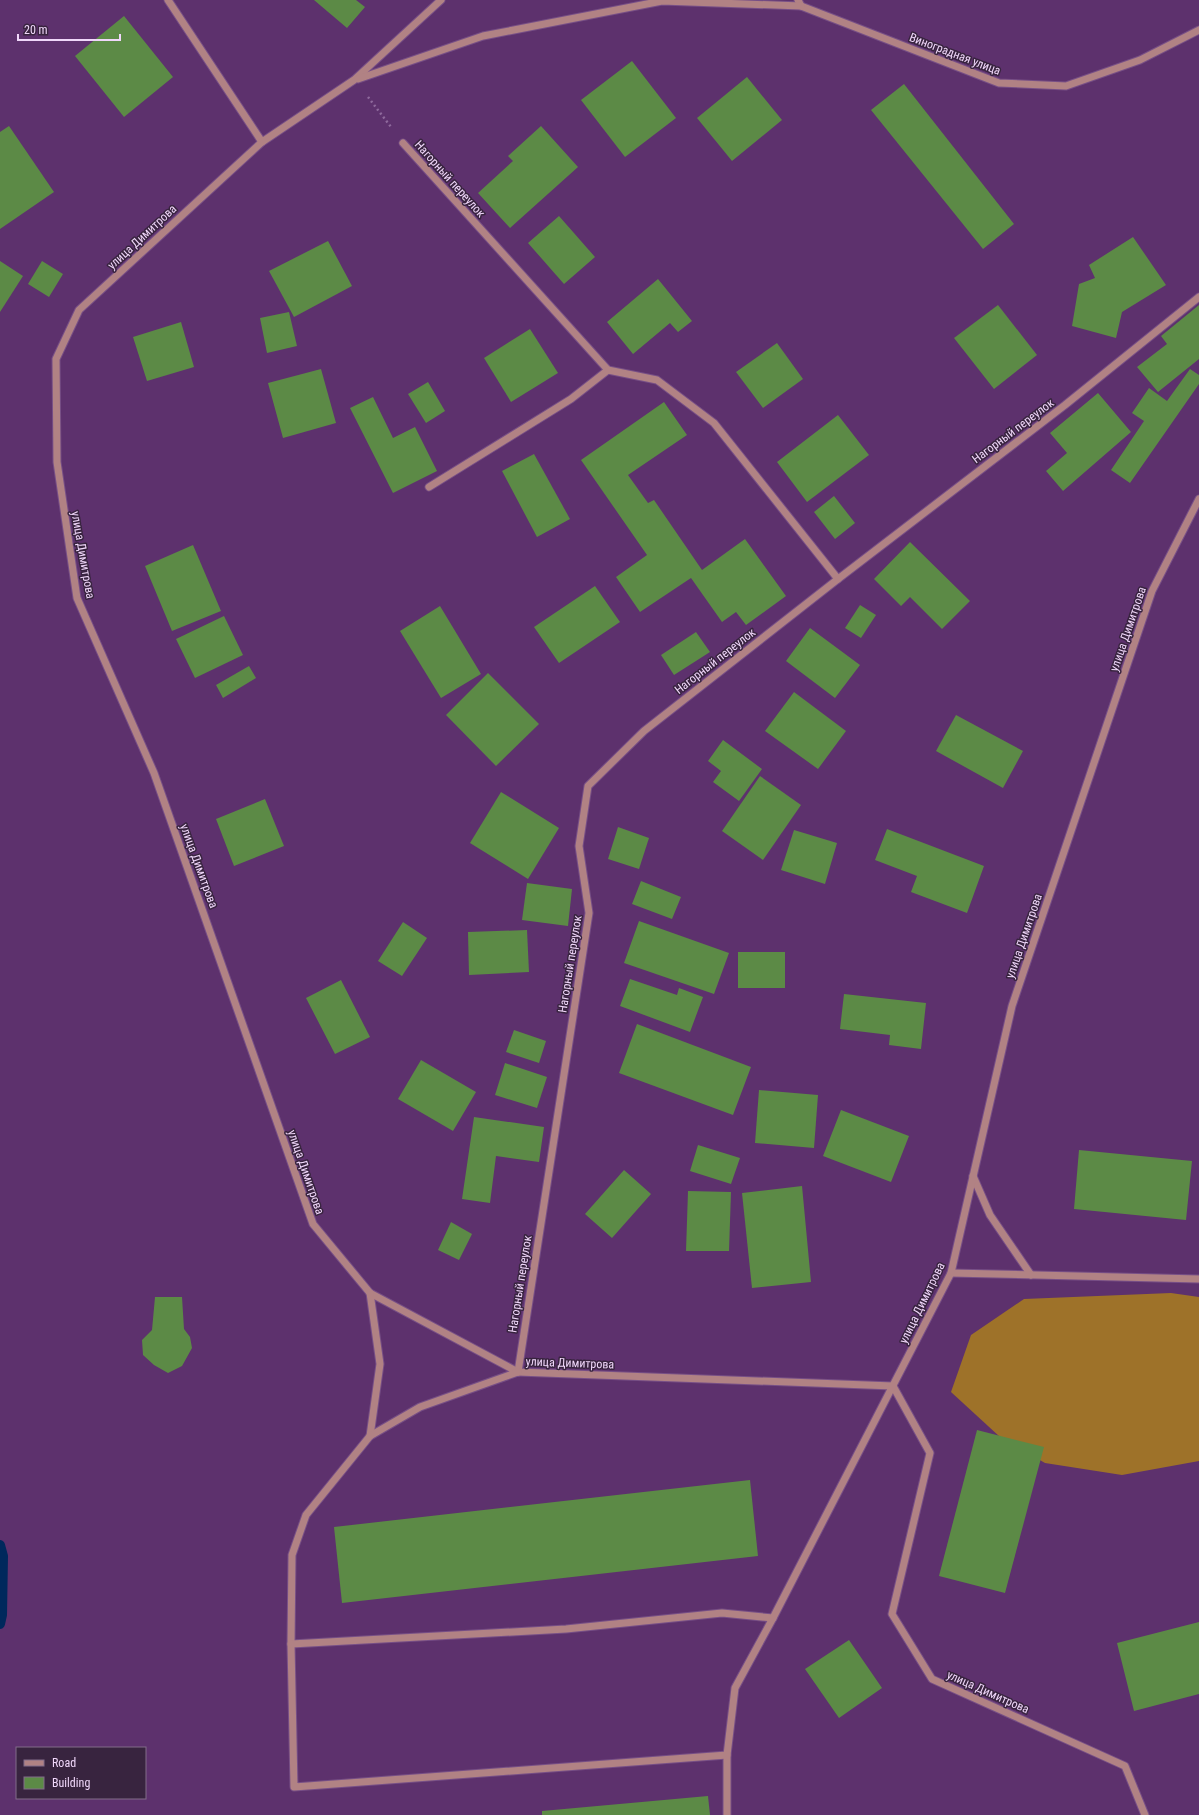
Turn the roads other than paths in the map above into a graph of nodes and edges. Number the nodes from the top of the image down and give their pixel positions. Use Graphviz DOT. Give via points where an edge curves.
graph roads {
  1 [pos="168,0"];
  2 [pos="441,0"];
  3 [pos="800,3"];
  4 [pos="1199,30"];
  5 [pos="354,80"];
  6 [pos="262,142"];
  7 [pos="403,143"];
  8 [pos="1199,297"];
  9 [pos="608,370"];
  10 [pos="429,487"];
  11 [pos="1199,499"];
  12 [pos="838,579"];
  13 [pos="973,1176"];
  14 [pos="951,1273"];
  15 [pos="1031,1275"];
  16 [pos="1199,1279"];
  17 [pos="370,1292"];
  18 [pos="518,1372"];
  19 [pos="893,1386"];
  20 [pos="370,1436"];
  21 [pos="773,1618"];
  22 [pos="291,1644"];
  23 [pos="727,1755"];
  24 [pos="726,1815"];
  25 [pos="1144,1815"];
  1 -- 6 [label="street"];
  2 -- 5 [label="street"];
  3 -- 4 [label="street, Виноградная улица" via="999,83 1066,86 1140,60"];
  3 -- 5 [label="street, Виноградная улица" via="662,1 483,36"];
  5 -- 6 [label="street"];
  6 -- 17 [label="street, улица Димитрова" via="79,310 56,359 57,462 77,598 154,773 313,1224"];
  7 -- 9 [label="street, Нагорный переулок"];
  8 -- 12 [label="street, Нагорный переулок" via="1065,405"];
  9 -- 10 [label="street" via="571,399"];
  9 -- 12 [label="street" via="657,380 714,423"];
  11 -- 13 [label="street, улица Димитрова" via="1152,591 1012,1006"];
  12 -- 18 [label="street, Нагорный переулок" via="644,731 588,786 579,846 589,913"];
  13 -- 14 [label="street, улица Димитрова"];
  13 -- 15 [label="street" via="990,1215"];
  14 -- 15 [label="street"];
  14 -- 19 [label="street, улица Димитрова"];
  15 -- 16 [label="street"];
  17 -- 18 [label="street, улица Димитрова"];
  17 -- 20 [label="street" via="380,1364"];
  18 -- 19 [label="street, улица Димитрова"];
  18 -- 20 [label="street" via="420,1407"];
  19 -- 21 [label="street, улица Димитрова"];
  19 -- 25 [label="street, улица Димитрова" via="930,1453 892,1614 932,1679 1125,1766"];
  20 -- 22 [label="street" via="306,1515 292,1555"];
  21 -- 22 [label="street" via="722,1613 566,1628"];
  21 -- 23 [label="street, улица Димитрова" via="735,1688"];
  22 -- 23 [label="street" via="294,1787"];
  23 -- 24 [label="street, улица Димитрова"];
}
